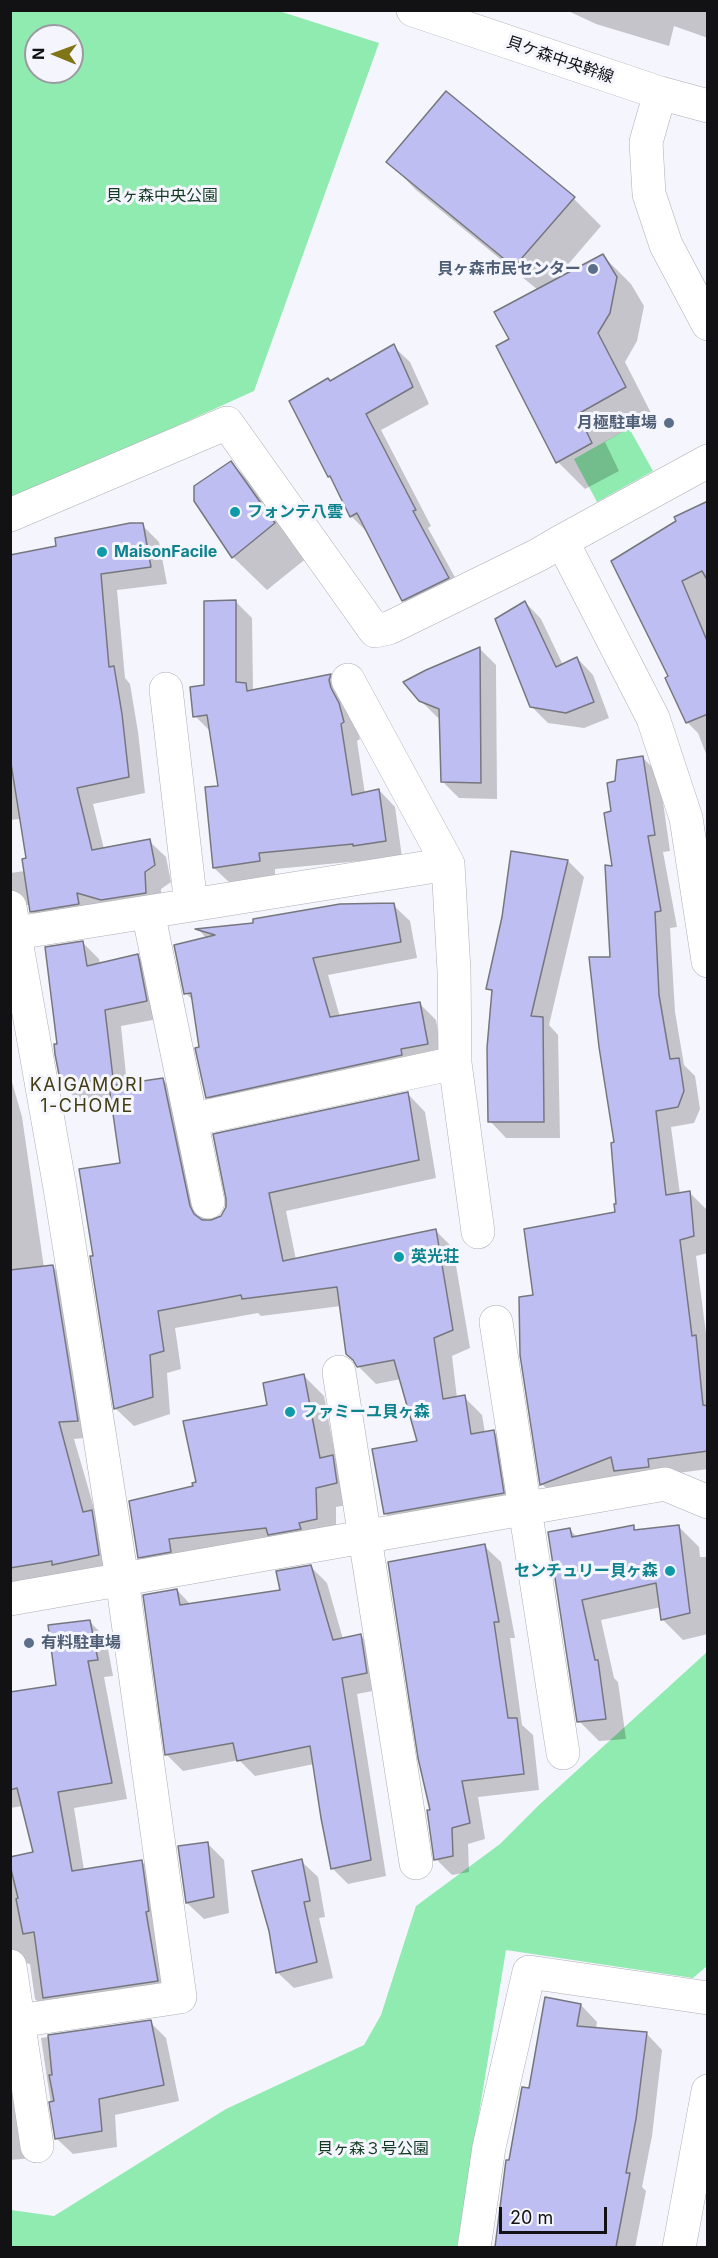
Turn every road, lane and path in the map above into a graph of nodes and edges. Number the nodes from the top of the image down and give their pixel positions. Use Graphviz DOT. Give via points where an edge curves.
graph roads {
  1 [pos="413,10"];
  2 [pos="660,93"];
  3 [pos="708,106"];
  4 [pos="708,324"];
  5 [pos="708,461"];
  6 [pos="10,515"];
  7 [pos="562,541"];
  8 [pos="348,680"];
  9 [pos="166,689"];
  10 [pos="448,864"];
  11 [pos="191,905"];
  12 [pos="148,912"];
  13 [pos="12,925"];
  14 [pos="708,961"];
  15 [pos="455,1063"];
  16 [pos="191,1120"];
  17 [pos="208,1202"];
  18 [pos="478,1232"];
  19 [pos="496,1322"];
  20 [pos="339,1372"];
  21 [pos="708,1502"];
  22 [pos="525,1509"];
  23 [pos="366,1536"];
  24 [pos="122,1579"];
  25 [pos="10,1599"];
  26 [pos="563,1753"];
  27 [pos="416,1863"];
  28 [pos="10,1966"];
  29 [pos="708,1998"];
  30 [pos="18,2021"];
  31 [pos="708,2091"];
  32 [pos="37,2146"];
  33 [pos="474,2247"];
  34 [pos="679,2247"];
  1 -- 2 [label="street, 貝ケ森中央幹線"];
  2 -- 3 [label="street, 貝ケ森中央幹線"];
  2 -- 4 [label="street" via="646,142 649,194 666,245"];
  5 -- 7 [label="street"];
  6 -- 7 [label="street" via="227,423 375,631 399,623"];
  7 -- 14 [label="street" via="653,718 687,818"];
  8 -- 10 [label="street"];
  9 -- 11 [label="street"];
  10 -- 11 [label="street"];
  10 -- 15 [label="street"];
  11 -- 12 [label="street"];
  12 -- 13 [label="street"];
  12 -- 16 [label="street"];
  13 -- 24 [label="street" via="60,1188"];
  15 -- 16 [label="street"];
  15 -- 18 [label="street"];
  16 -- 17 [label="street"];
  19 -- 22 [label="street"];
  20 -- 23 [label="street"];
  21 -- 22 [label="street" via="665,1484"];
  22 -- 23 [label="street"];
  22 -- 26 [label="street"];
  23 -- 24 [label="street"];
  23 -- 27 [label="street"];
  24 -- 25 [label="street"];
  24 -- 30 [label="street" via="180,1997"];
  28 -- 30 [label="street"];
  29 -- 33 [label="street" via="529,1972 489,2147"];
  30 -- 32 [label="street"];
  31 -- 34 [label="street"];
}
